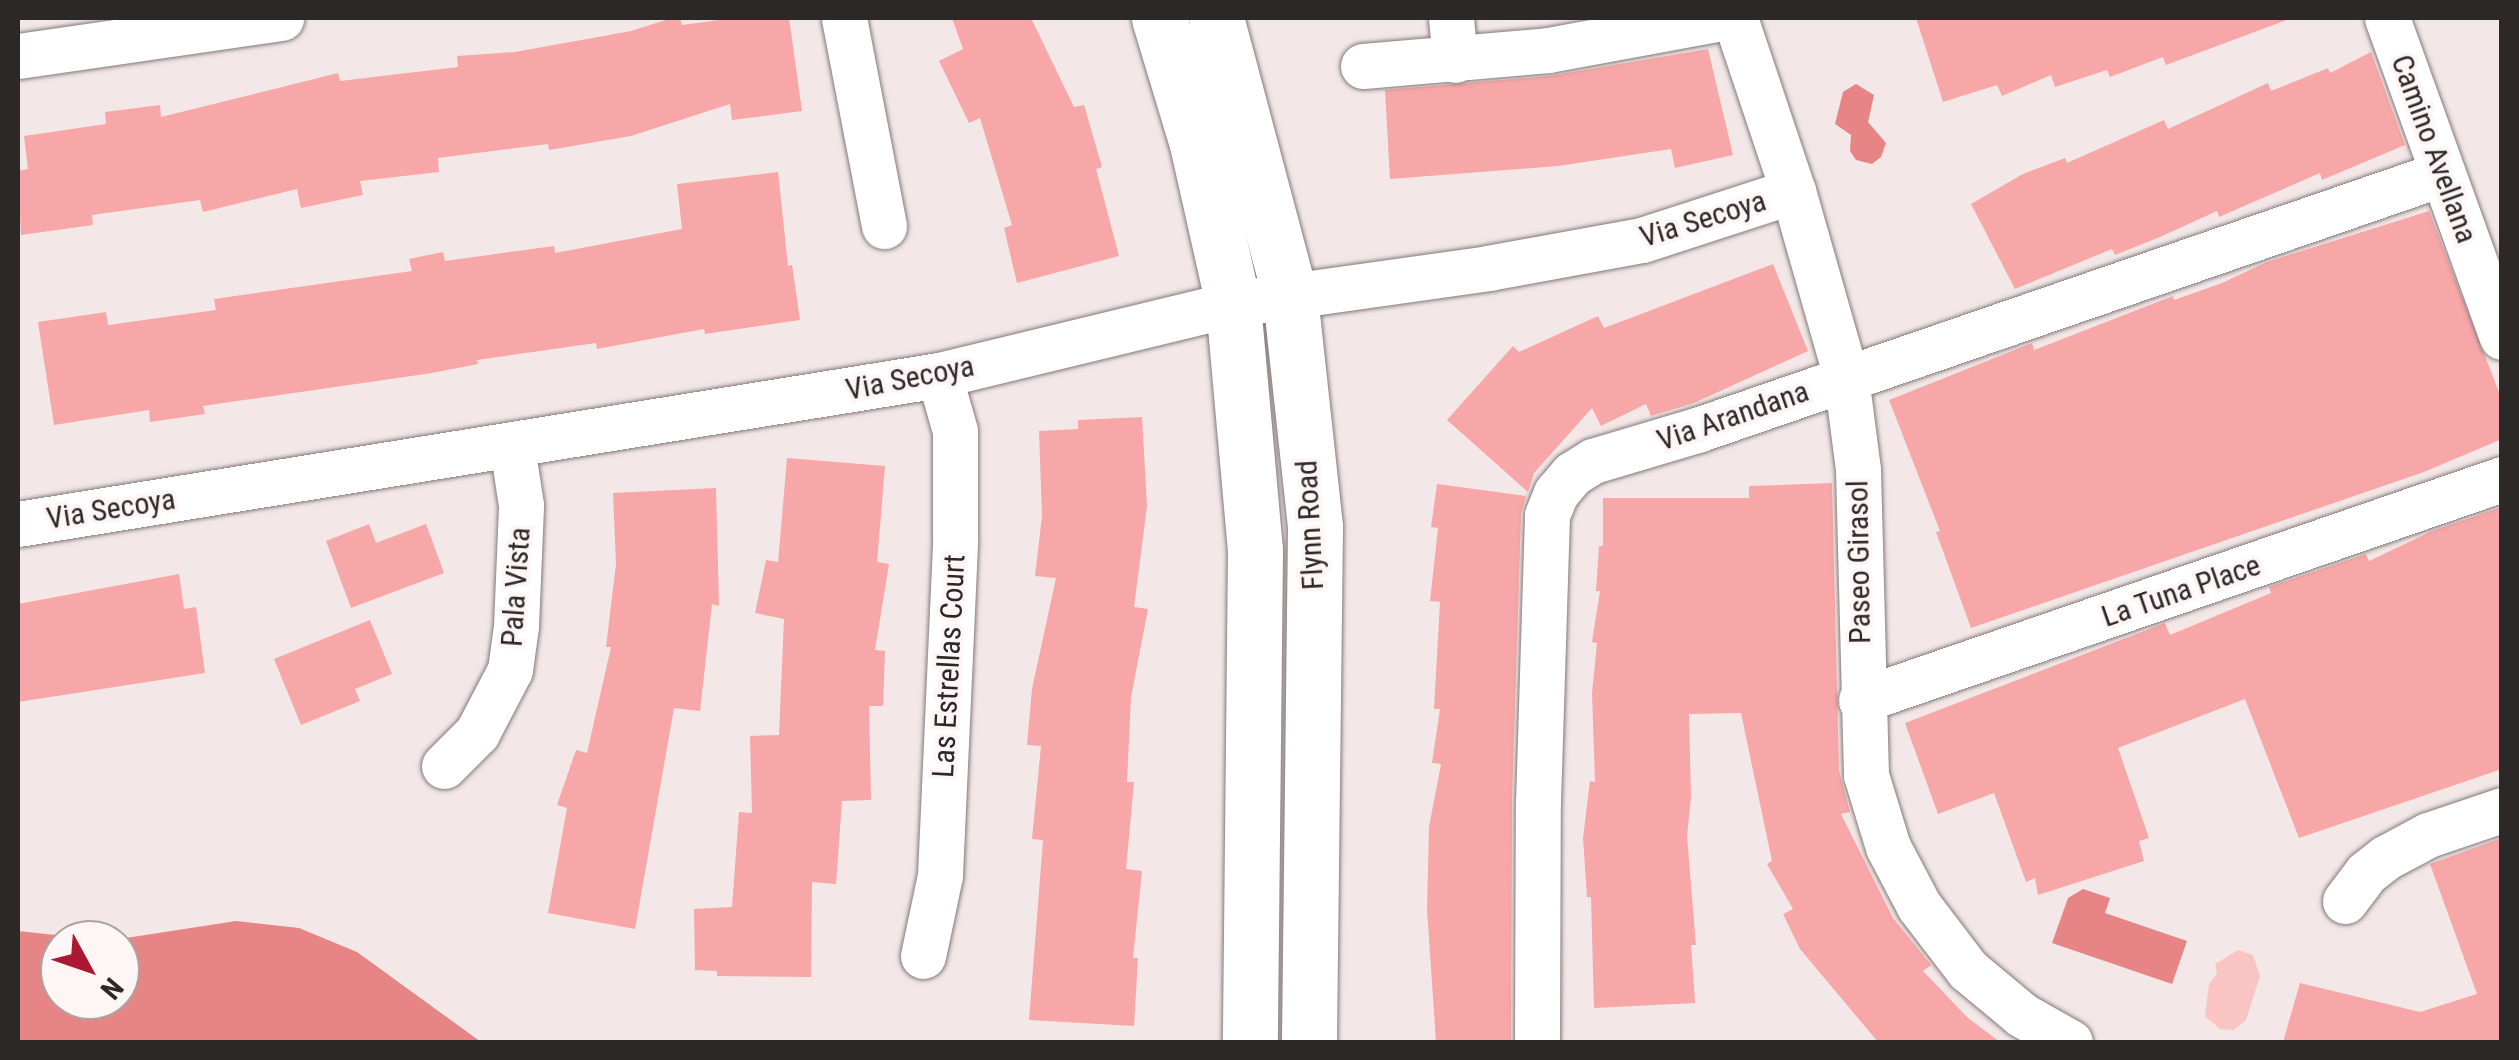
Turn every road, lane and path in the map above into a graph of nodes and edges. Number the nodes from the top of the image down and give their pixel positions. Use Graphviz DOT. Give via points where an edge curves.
graph roads {
  1 [pos="282,18"];
  2 [pos="844,18"];
  3 [pos="1159,18"];
  4 [pos="1216,18"];
  5 [pos="1722,18"];
  6 [pos="1735,18"];
  7 [pos="2387,18"];
  8 [pos="1453,39"];
  9 [pos="18,56"];
  10 [pos="1363,66"];
  11 [pos="2442,174"];
  12 [pos="1793,190"];
  13 [pos="884,226"];
  14 [pos="1290,296"];
  15 [pos="1233,304"];
  16 [pos="2502,338"];
  17 [pos="939,375"];
  18 [pos="1846,377"];
  19 [pos="512,446"];
  20 [pos="2502,479"];
  21 [pos="18,524"];
  22 [pos="1861,700"];
  23 [pos="444,766"];
  24 [pos="2502,810"];
  25 [pos="2345,901"];
  26 [pos="923,956"];
  27 [pos="1250,1042"];
  28 [pos="1309,1042"];
  29 [pos="1538,1042"];
  30 [pos="2070,1042"];
  1 -- 9 [label="street"];
  2 -- 13 [label="street"];
  3 -- 15 [label="main road, Flynn Road" via="1197,144"];
  4 -- 14 [label="main road, Flynn Road"];
  5 -- 8 [label="street" via="1548,50"];
  6 -- 12 [label="street, Paseo Girasol"];
  7 -- 11 [label="street, Camino Avellana"];
  8 -- 10 [label="street"];
  11 -- 16 [label="street, Camino Avellana"];
  11 -- 18 [label="street, Via Arandana"];
  12 -- 14 [label="street, Via Secoya" via="1642,240"];
  12 -- 18 [label="street, Paseo Girasol"];
  14 -- 15 [label="street, Via Secoya"];
  14 -- 28 [label="main road, Flynn Road" via="1316,527"];
  15 -- 17 [label="street, Via Secoya"];
  15 -- 27 [label="main road, Flynn Road" via="1255,550"];
  17 -- 19 [label="street, Via Secoya"];
  17 -- 26 [label="street, Las Estrellas Court" via="955,431 955,539 940,875"];
  18 -- 22 [label="street, Paseo Girasol" via="1858,470"];
  18 -- 29 [label="street, Via Arandana" via="1593,462 1556,493 1547,515"];
  19 -- 21 [label="street, Via Secoya"];
  19 -- 23 [label="street, Pala Vista" via="521,505 510,670 477,733"];
  20 -- 22 [label="street, La Tuna Place"];
  22 -- 30 [label="street, Paseo Girasol" via="1866,775 1888,847 1919,906 1968,970 2022,1015"];
  24 -- 25 [label="street" via="2385,858"];
}
